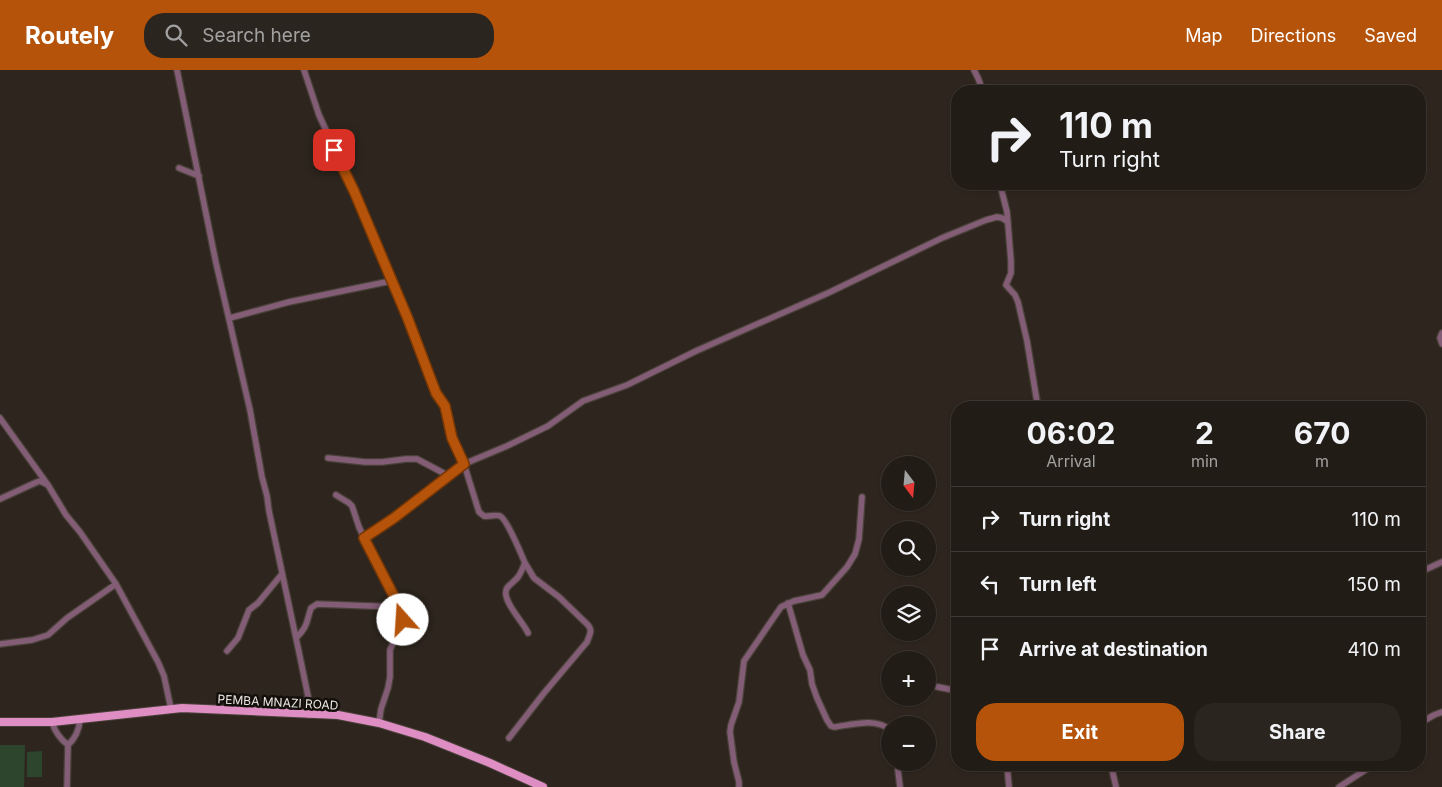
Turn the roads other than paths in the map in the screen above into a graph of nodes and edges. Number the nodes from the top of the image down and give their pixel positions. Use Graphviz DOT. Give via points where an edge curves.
graph roads {
  1 [pos="177,70"];
  2 [pos="304,70"];
  3 [pos="974,70"];
  4 [pos="981,85"];
  5 [pos="179,168"];
  6 [pos="199,176"];
  7 [pos="1002,190"];
  8 [pos="1008,222"];
  9 [pos="392,281"];
  10 [pos="230,318"];
  11 [pos="1442,333"];
  12 [pos="1442,344"];
  13 [pos="1037,401"];
  14 [pos="0,418"];
  15 [pos="328,458"];
  16 [pos="464,464"];
  17 [pos="449,476"];
  18 [pos="48,485"];
  19 [pos="336,496"];
  20 [pos="862,496"];
  21 [pos="0,499"];
  22 [pos="364,538"];
  23 [pos="1442,562"];
  24 [pos="525,563"];
  25 [pos="1426,569"];
  26 [pos="282,574"];
  27 [pos="116,584"];
  28 [pos="788,603"];
  29 [pos="399,606"];
  30 [pos="528,633"];
  31 [pos="296,638"];
  32 [pos="0,644"];
  33 [pos="227,651"];
  34 [pos="936,687"];
  35 [pos="951,690"];
  36 [pos="172,709"];
  37 [pos="1442,712"];
  38 [pos="309,715"];
  39 [pos="1426,719"];
  40 [pos="80,720"];
  41 [pos="0,722"];
  42 [pos="52,722"];
  43 [pos="379,723"];
  44 [pos="881,724"];
  45 [pos="510,738"];
  46 [pos="68,745"];
  47 [pos="898,771"];
  48 [pos="1008,771"];
  49 [pos="1112,771"];
  50 [pos="1364,771"];
  51 [pos="67,787"];
  52 [pos="543,787"];
  53 [pos="739,787"];
  54 [pos="900,787"];
  55 [pos="1009,787"];
  56 [pos="1116,787"];
  57 [pos="1339,787"];
  1 -- 6 [label="street"];
  2 -- 9 [label="street" via="319,115"];
  3 -- 4 [label="street"];
  5 -- 6 [label="street"];
  6 -- 10 [label="street"];
  7 -- 8 [label="street"];
  8 -- 13 [label="street" via="1011,269 1006,285 1017,298"];
  8 -- 16 [label="street" via="992,218 942,238 627,385 583,401 548,426"];
  9 -- 10 [label="street"];
  9 -- 16 [label="street" via="436,393 445,406 452,438"];
  10 -- 26 [label="street"];
  11 -- 12 [label="street"];
  14 -- 18 [label="street"];
  15 -- 17 [label="street" via="364,462 417,460"];
  16 -- 17 [label="street"];
  16 -- 24 [label="street" via="479,512 484,516 498,515 504,519"];
  17 -- 22 [label="street"];
  18 -- 21 [label="street" via="40,481"];
  18 -- 27 [label="street" via="62,510"];
  19 -- 22 [label="street" via="352,506"];
  20 -- 28 [label="street" via="859,539 847,567 822,594"];
  22 -- 29 [label="street"];
  23 -- 25 [label="street"];
  24 -- 30 [label="street" via="506,592 508,602"];
  24 -- 45 [label="street" via="532,576 587,624 591,632 587,642"];
  26 -- 31 [label="street"];
  26 -- 33 [label="street" via="249,610 238,638"];
  27 -- 32 [label="street" via="48,634 32,640"];
  27 -- 36 [label="street" via="158,662"];
  28 -- 44 [label="street" via="814,692 831,726"];
  28 -- 53 [label="street" via="776,612 743,665 741,693 730,732"];
  29 -- 31 [label="street" via="317,604 310,608 307,625"];
  29 -- 43 [label="street" via="403,620 390,650 390,677"];
  31 -- 38 [label="street"];
  34 -- 35 [label="street"];
  36 -- 38 [label="main road, PEMBA MNAZI ROAD"];
  36 -- 40 [label="main road, PEMBA MNAZI ROAD"];
  37 -- 39 [label="street"];
  38 -- 43 [label="main road, PEMBA MNAZI ROAD" via="338,715"];
  40 -- 42 [label="main road, PEMBA MNAZI ROAD"];
  40 -- 46 [label="street" via="74,740"];
  41 -- 42 [label="main road, PEMBA MNAZI ROAD"];
  42 -- 46 [label="street"];
  43 -- 52 [label="main road, PEMBA MNAZI ROAD" via="425,737"];
  46 -- 51 [label="street"];
  47 -- 54 [label="street"];
  48 -- 55 [label="street"];
  49 -- 56 [label="street"];
  50 -- 57 [label="street"];
}
